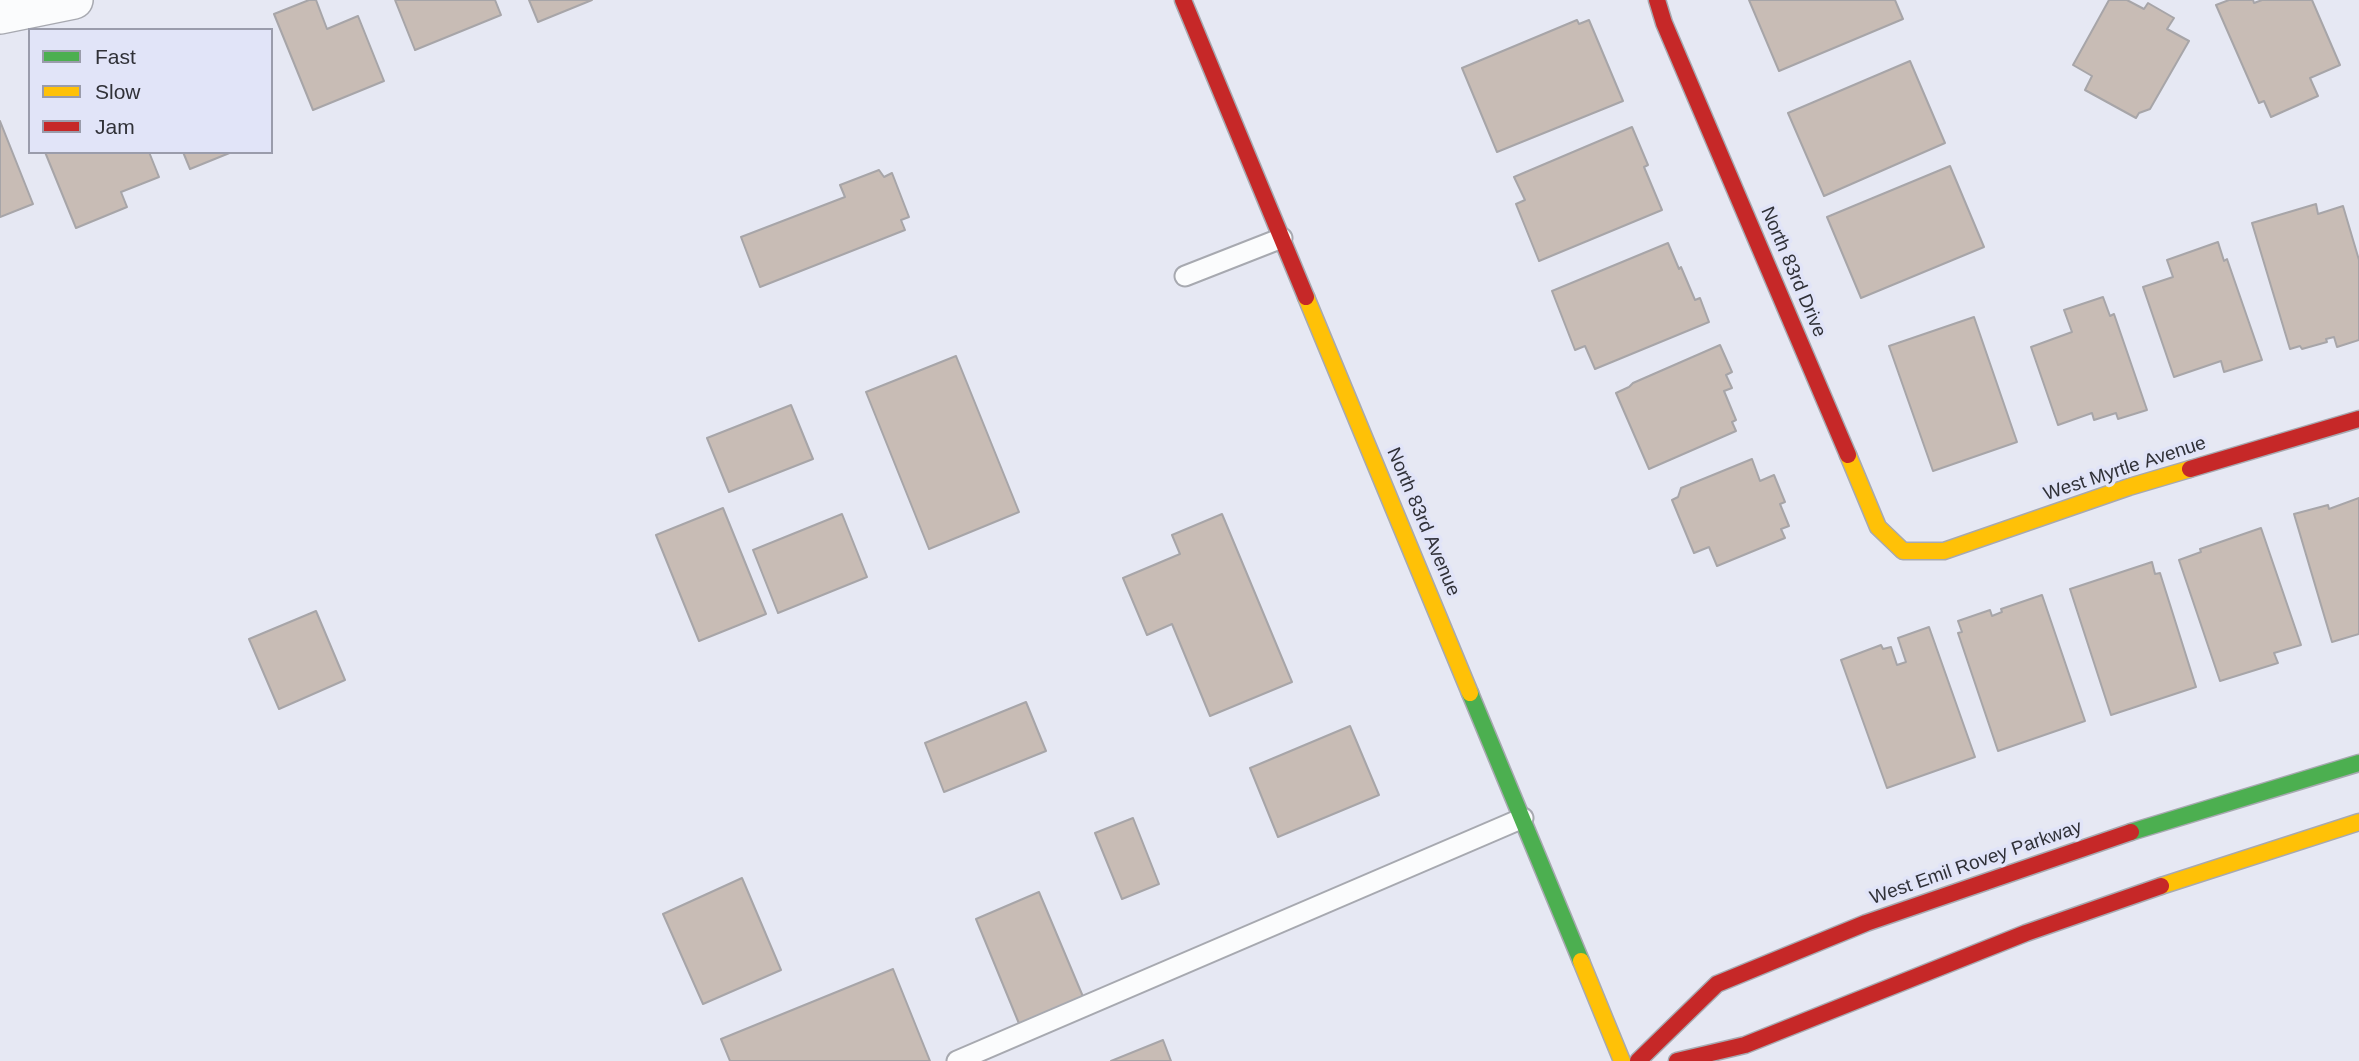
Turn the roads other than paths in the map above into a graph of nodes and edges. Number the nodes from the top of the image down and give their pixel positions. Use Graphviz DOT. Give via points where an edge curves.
graph roads {
  1 [pos="74,0"];
  2 [pos="1183,0"];
  3 [pos="1657,0"];
  4 [pos="0,15"];
  5 [pos="1282,238"];
  6 [pos="1185,276"];
  7 [pos="2359,419"];
  8 [pos="1903,551"];
  9 [pos="2359,763"];
  10 [pos="1523,818"];
  11 [pos="2359,822"];
  12 [pos="957,1061"];
  13 [pos="1622,1061"];
  14 [pos="1639,1061"];
  15 [pos="1677,1061"];
  1 -- 4 [label="street"];
  2 -- 5 [label="street, North 83rd Avenue"];
  3 -- 8 [label="street, North 83rd Drive" via="1878,527"];
  5 -- 6 [label="lane"];
  5 -- 10 [label="street, North 83rd Avenue"];
  7 -- 8 [label="street, West Myrtle Avenue" via="2129,487 1944,551"];
  9 -- 14 [label="street, West Emil Rovey Parkway" via="2040,862 1866,923 1717,984"];
  10 -- 12 [label="lane"];
  10 -- 13 [label="street, North 83rd Avenue"];
  11 -- 15 [label="street" via="2026,933 1745,1045"];
}
